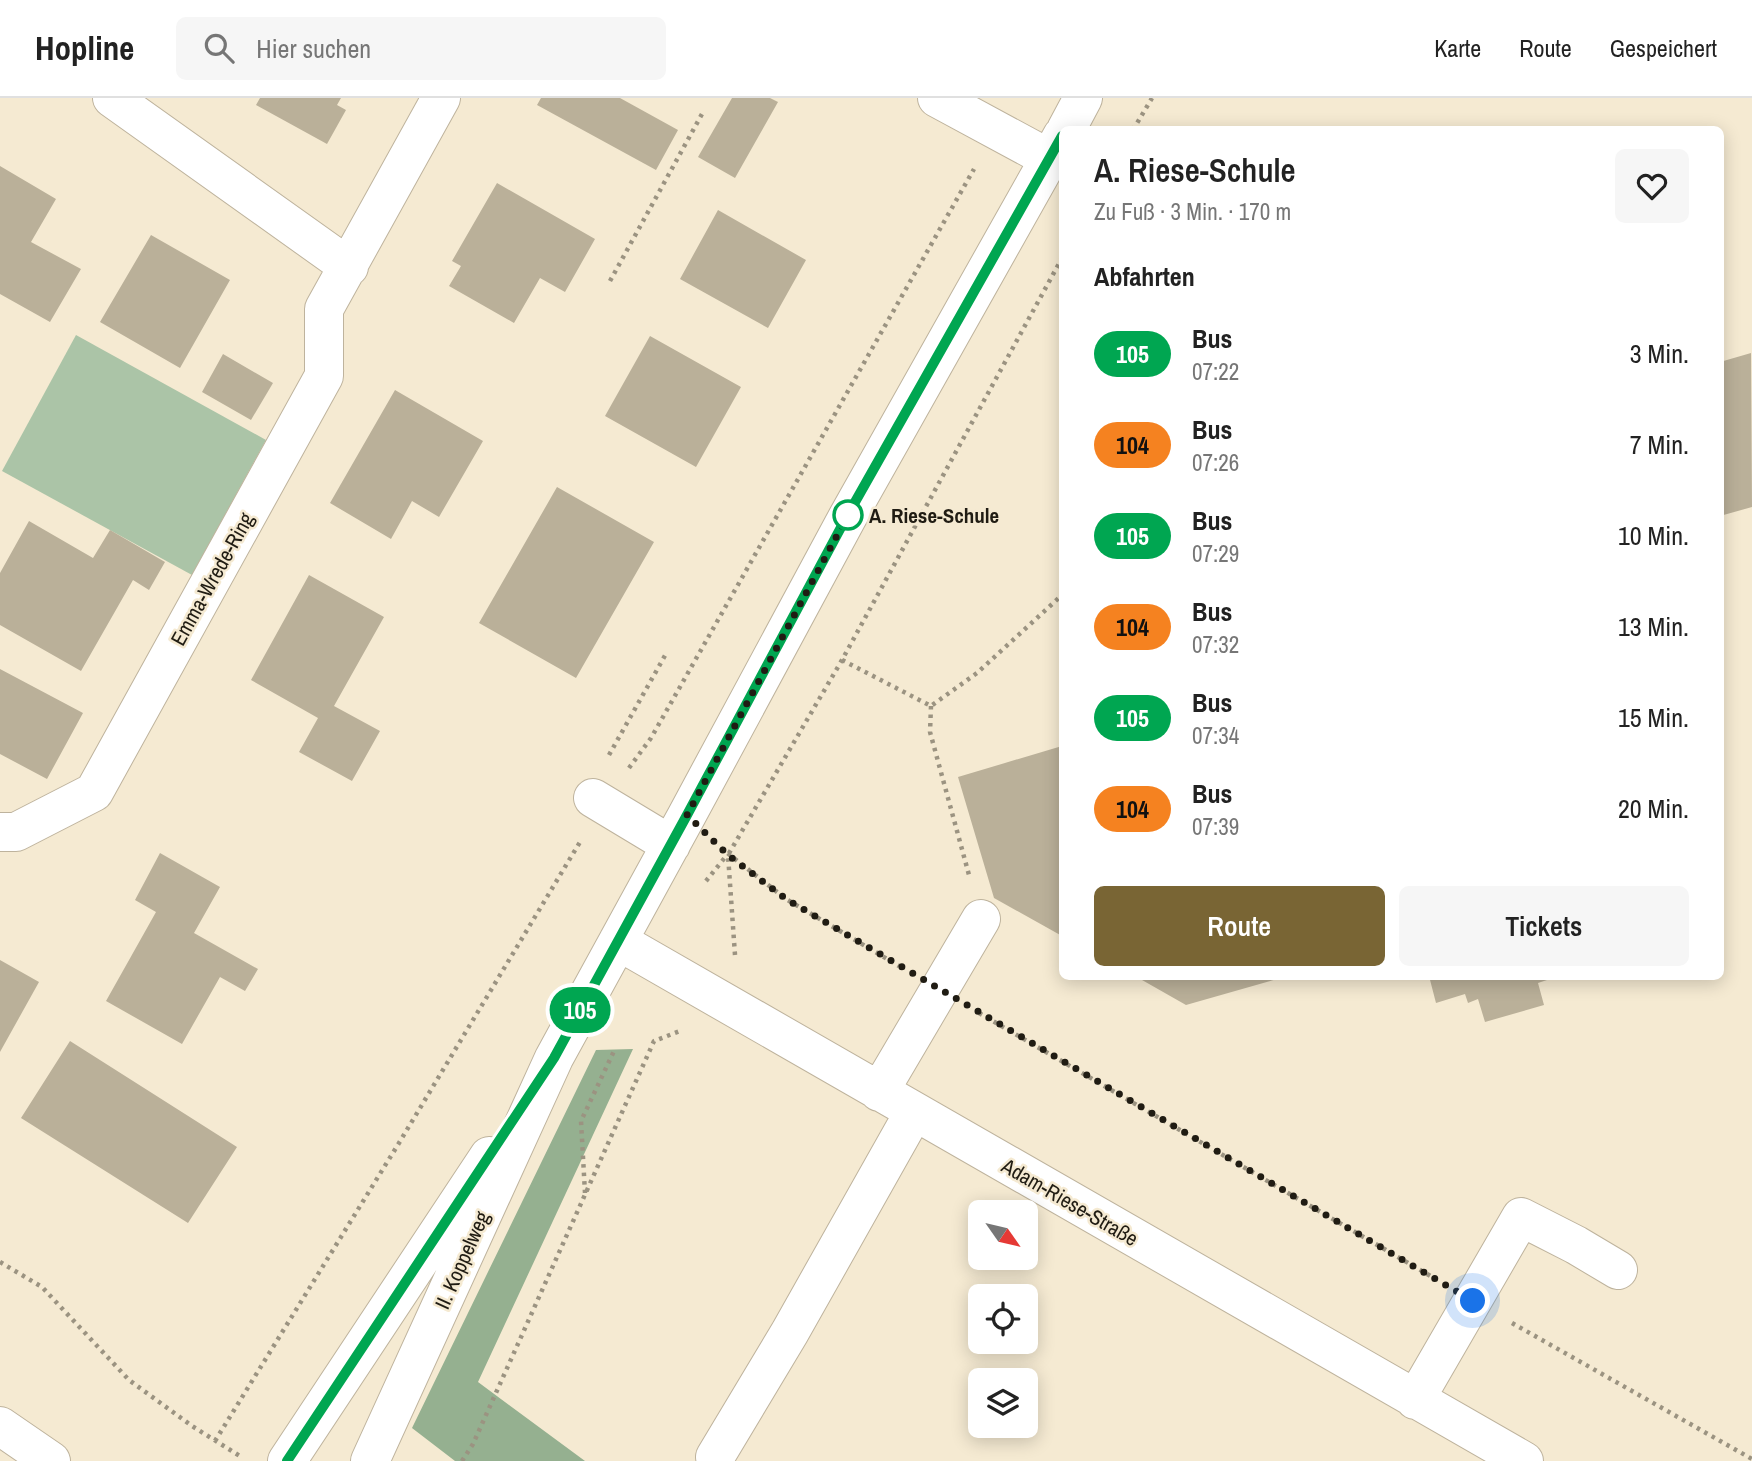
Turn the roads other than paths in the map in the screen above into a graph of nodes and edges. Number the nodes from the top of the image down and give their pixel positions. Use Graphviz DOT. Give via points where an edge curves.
graph roads {
  1 [pos="112,98"];
  2 [pos="441,98"];
  3 [pos="937,98"];
  4 [pos="1083,98"];
  5 [pos="1068,126"];
  6 [pos="1059,142"];
  7 [pos="349,267"];
  8 [pos="593,798"];
  9 [pos="679,830"];
  10 [pos="0,832"];
  11 [pos="981,919"];
  12 [pos="618,941"];
  13 [pos="554,1058"];
  14 [pos="879,1092"];
  15 [pos="914,1112"];
  16 [pos="1618,1270"];
  17 [pos="1415,1400"];
  18 [pos="0,1426"];
  19 [pos="715,1457"];
  20 [pos="372,1459"];
  21 [pos="51,1461"];
  22 [pos="287,1461"];
  23 [pos="1524,1461"];
  1 -- 7 [label="street"];
  2 -- 7 [label="street, Emma-Wrede-Ring"];
  3 -- 6 [label="street"];
  4 -- 5 [label="street, II. Koppelweg"];
  6 -- 9 [label="street, II. Koppelweg" via="846,518"];
  7 -- 10 [label="street, Emma-Wrede-Ring" via="324,309 324,376 94,792 16,832"];
  8 -- 9 [label="street"];
  9 -- 12 [label="street, II. Koppelweg"];
  11 -- 14 [label="street"];
  12 -- 13 [label="street, II. Koppelweg"];
  12 -- 14 [label="street, Adam-Riese-Straße"];
  13 -- 20 [label="street, II. Koppelweg"];
  13 -- 22 [label="street, II. Koppelweg"];
  14 -- 15 [label="street, Adam-Riese-Straße"];
  15 -- 17 [label="street, Adam-Riese-Straße"];
  15 -- 19 [label="street"];
  16 -- 17 [label="street" via="1521,1217"];
  17 -- 23 [label="street, Adam-Riese-Straße"];
  18 -- 21 [label="street"];
}
